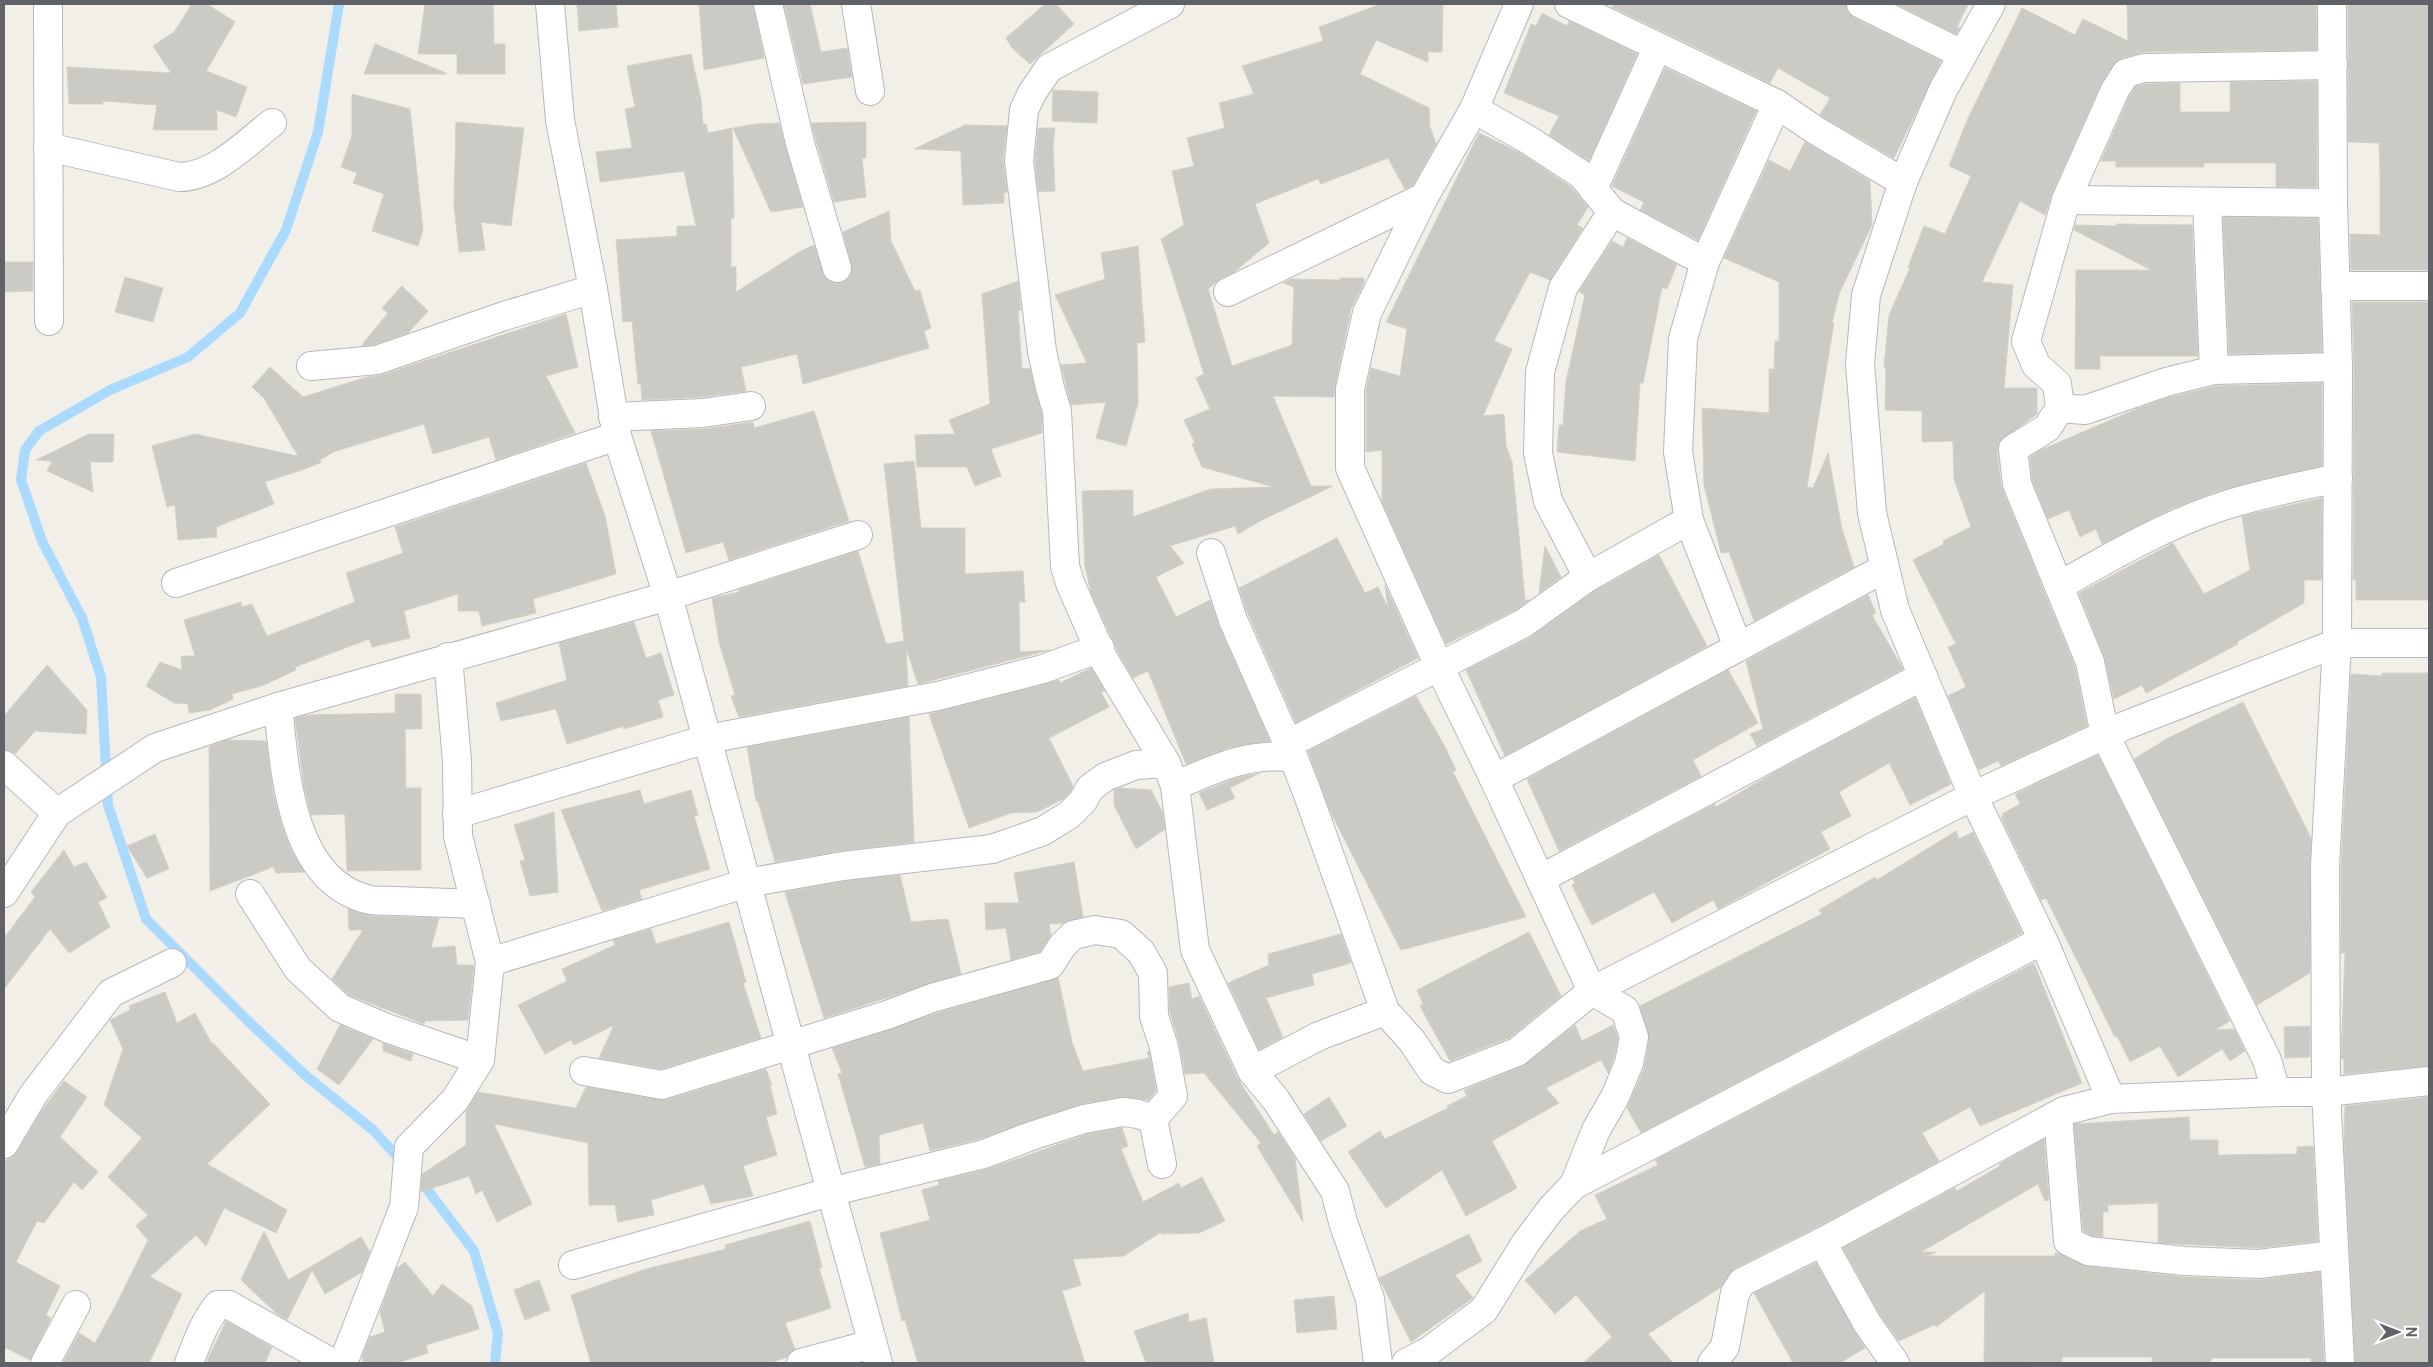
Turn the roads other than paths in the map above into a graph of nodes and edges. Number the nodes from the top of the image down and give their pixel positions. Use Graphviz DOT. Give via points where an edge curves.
graph roads {
  1 [pos="48,4"];
  2 [pos="550,4"];
  3 [pos="768,4"];
  4 [pos="856,4"];
  5 [pos="1170,4"];
  6 [pos="1519,4"];
  7 [pos="1569,4"];
  8 [pos="1861,4"];
  9 [pos="1991,4"];
  10 [pos="2332,4"];
  11 [pos="1657,48"];
  12 [pos="1962,54"];
  13 [pos="2333,65"];
  14 [pos="870,91"];
  15 [pos="1777,104"];
  16 [pos="1474,109"];
  17 [pos="272,123"];
  18 [pos="48,147"];
  19 [pos="1904,182"];
  20 [pos="1593,189"];
  21 [pos="1424,197"];
  22 [pos="2066,200"];
  23 [pos="2207,202"];
  24 [pos="2333,203"];
  25 [pos="1612,212"];
  26 [pos="1705,262"];
  27 [pos="837,268"];
  28 [pos="2335,286"];
  29 [pos="2429,286"];
  30 [pos="593,289"];
  31 [pos="1228,292"];
  32 [pos="49,321"];
  33 [pos="311,366"];
  34 [pos="2338,367"];
  35 [pos="2214,370"];
  36 [pos="751,406"];
  37 [pos="2060,408"];
  38 [pos="615,427"];
  39 [pos="2338,478"];
  40 [pos="1689,520"];
  41 [pos="858,536"];
  42 [pos="1211,553"];
  43 [pos="1885,568"];
  44 [pos="1588,577"];
  45 [pos="176,584"];
  46 [pos="2059,586"];
  47 [pos="668,596"];
  48 [pos="2337,643"];
  49 [pos="2429,643"];
  50 [pos="1738,647"];
  51 [pos="1100,648"];
  52 [pos="448,657"];
  53 [pos="1438,666"];
  54 [pos="1923,676"];
  55 [pos="278,708"];
  56 [pos="2105,735"];
  57 [pos="707,739"];
  58 [pos="1290,751"];
  59 [pos="4,765"];
  60 [pos="1170,775"];
  61 [pos="1494,779"];
  62 [pos="1973,796"];
  63 [pos="57,813"];
  64 [pos="457,814"];
  65 [pos="1540,880"];
  66 [pos="747,883"];
  67 [pos="4,893"];
  68 [pos="250,894"];
  69 [pos="476,904"];
  70 [pos="2043,940"];
  71 [pos="490,962"];
  72 [pos="172,963"];
  73 [pos="1592,991"];
  74 [pos="1384,1011"];
  75 [pos="790,1046"];
  76 [pos="480,1060"];
  77 [pos="584,1071"];
  78 [pos="1252,1072"];
  79 [pos="2429,1080"];
  80 [pos="2276,1092"];
  81 [pos="2326,1092"];
  82 [pos="2111,1099"];
  83 [pos="2058,1115"];
  84 [pos="1153,1120"];
  85 [pos="4,1144"];
  86 [pos="1162,1164"];
  87 [pos="1574,1185"];
  88 [pos="830,1192"];
  89 [pos="1822,1242"];
  90 [pos="2333,1255"];
  91 [pos="573,1265"];
  92 [pos="76,1305"];
  93 [pos="875,1354"];
  94 [pos="1893,1362"];
  95 [pos="45,1363"];
  96 [pos="189,1363"];
  97 [pos="332,1363"];
  98 [pos="343,1363"];
  99 [pos="801,1363"];
  100 [pos="1378,1363"];
  101 [pos="1406,1363"];
  102 [pos="1712,1363"];
  103 [pos="2340,1363"];
  1 -- 18 [label="street"];
  2 -- 30 [label="street" via="560,120"];
  3 -- 27 [label="street" via="800,143"];
  4 -- 14 [label="street"];
  5 -- 51 [label="street" via="1049,68 1024,110 1019,161 1042,351 1057,411 1065,566"];
  6 -- 16 [label="street"];
  7 -- 11 [label="street"];
  8 -- 12 [label="street"];
  9 -- 12 [label="street"];
  10 -- 13 [label="street"];
  11 -- 15 [label="street"];
  11 -- 20 [label="street"];
  12 -- 19 [label="street" via="1942,90"];
  13 -- 22 [label="street" via="2144,68 2126,73 2115,90"];
  13 -- 24 [label="street"];
  15 -- 19 [label="street"];
  15 -- 26 [label="street"];
  16 -- 20 [label="street" via="1582,175"];
  16 -- 21 [label="street"];
  17 -- 18 [label="street" via="233,154 192,177 179,177"];
  18 -- 32 [label="street"];
  19 -- 43 [label="street" via="1866,296 1860,364 1872,513"];
  20 -- 25 [label="street"];
  21 -- 31 [label="street"];
  21 -- 53 [label="street" via="1367,313 1350,389 1350,468"];
  22 -- 23 [label="street"];
  22 -- 37 [label="street" via="2026,341 2036,365 2056,384"];
  23 -- 24 [label="street"];
  23 -- 35 [label="street"];
  24 -- 28 [label="street"];
  25 -- 26 [label="street"];
  25 -- 44 [label="street" via="1563,288 1540,372 1538,453 1548,501"];
  26 -- 40 [label="street" via="1682,339 1678,452"];
  28 -- 29 [label="street"];
  28 -- 34 [label="street"];
  30 -- 33 [label="street" via="377,360"];
  30 -- 38 [label="street"];
  34 -- 35 [label="street"];
  34 -- 39 [label="street"];
  35 -- 37 [label="street" via="2166,382 2085,410"];
  36 -- 38 [label="street"];
  37 -- 46 [label="street" via="2047,428 2013,449 2017,484"];
  38 -- 45 [label="street"];
  38 -- 47 [label="street"];
  39 -- 46 [label="street" via="2218,508 2122,551"];
  39 -- 48 [label="street"];
  40 -- 44 [label="street"];
  40 -- 50 [label="street"];
  41 -- 47 [label="street"];
  42 -- 58 [label="street" via="1233,620"];
  43 -- 50 [label="street"];
  43 -- 54 [label="street" via="1895,610"];
  44 -- 53 [label="street" via="1524,622"];
  46 -- 56 [label="street" via="2090,662"];
  47 -- 52 [label="street"];
  47 -- 57 [label="street"];
  48 -- 49 [label="street"];
  48 -- 56 [label="street"];
  48 -- 81 [label="street" via="2325,866"];
  50 -- 61 [label="street"];
  51 -- 57 [label="street" via="1043,669 938,696"];
  51 -- 60 [label="street"];
  52 -- 55 [label="street"];
  52 -- 64 [label="street" via="457,761"];
  53 -- 58 [label="street"];
  53 -- 61 [label="street"];
  54 -- 62 [label="street"];
  54 -- 65 [label="street"];
  55 -- 63 [label="street" via="154,748"];
  55 -- 69 [label="street" via="287,789 302,834 316,862 336,884 366,900"];
  56 -- 62 [label="street"];
  56 -- 80 [label="street" via="2267,1060"];
  57 -- 64 [label="street"];
  57 -- 66 [label="street"];
  58 -- 60 [label="street"];
  58 -- 74 [label="street"];
  59 -- 63 [label="street"];
  60 -- 66 [label="street" via="1136,765 1105,777 1090,788 1069,815 1043,831 992,849 843,866"];
  60 -- 78 [label="street" via="1195,950"];
  61 -- 65 [label="street"];
  62 -- 70 [label="street"];
  62 -- 73 [label="street"];
  63 -- 67 [label="street"];
  64 -- 69 [label="street" via="458,836"];
  65 -- 73 [label="street"];
  66 -- 71 [label="street"];
  66 -- 75 [label="street"];
  68 -- 76 [label="street" via="298,969 340,1008 389,1029"];
  69 -- 71 [label="street"];
  70 -- 82 [label="street"];
  70 -- 87 [label="street"];
  71 -- 76 [label="street"];
  72 -- 85 [label="street" via="111,993 32,1095"];
  73 -- 74 [label="street" via="1517,1052 1448,1079 1432,1072 1412,1041"];
  73 -- 87 [label="street" via="1625,1010 1634,1037 1629,1062 1615,1097 1596,1130"];
  74 -- 78 [label="street" via="1319,1036"];
  75 -- 77 [label="street" via="662,1085"];
  75 -- 84 [label="street" via="932,998 1050,965 1073,935 1094,930 1121,934 1141,952 1153,973 1154,1016 1164,1047 1173,1096"];
  75 -- 88 [label="street"];
  76 -- 98 [label="street" via="455,1100 409,1147 404,1206"];
  78 -- 100 [label="street" via="1276,1100 1335,1191 1370,1299"];
  79 -- 81 [label="street"];
  80 -- 81 [label="street"];
  80 -- 82 [label="street"];
  81 -- 90 [label="street"];
  82 -- 83 [label="street" via="2064,1110"];
  83 -- 89 [label="street"];
  83 -- 90 [label="street" via="2068,1241 2088,1251 2185,1261 2259,1264"];
  84 -- 86 [label="street"];
  84 -- 88 [label="street" via="1123,1112 1084,1120 984,1154"];
  87 -- 101 [label="street" via="1525,1244 1484,1310"];
  88 -- 91 [label="street"];
  88 -- 93 [label="street"];
  89 -- 94 [label="street" via="1867,1323"];
  89 -- 102 [label="street" via="1742,1282 1735,1292 1725,1347"];
  90 -- 103 [label="street"];
  92 -- 95 [label="street"];
  93 -- 99 [label="street"];
  96 -- 97 [label="street" via="201,1332 218,1305 229,1305"];
}
